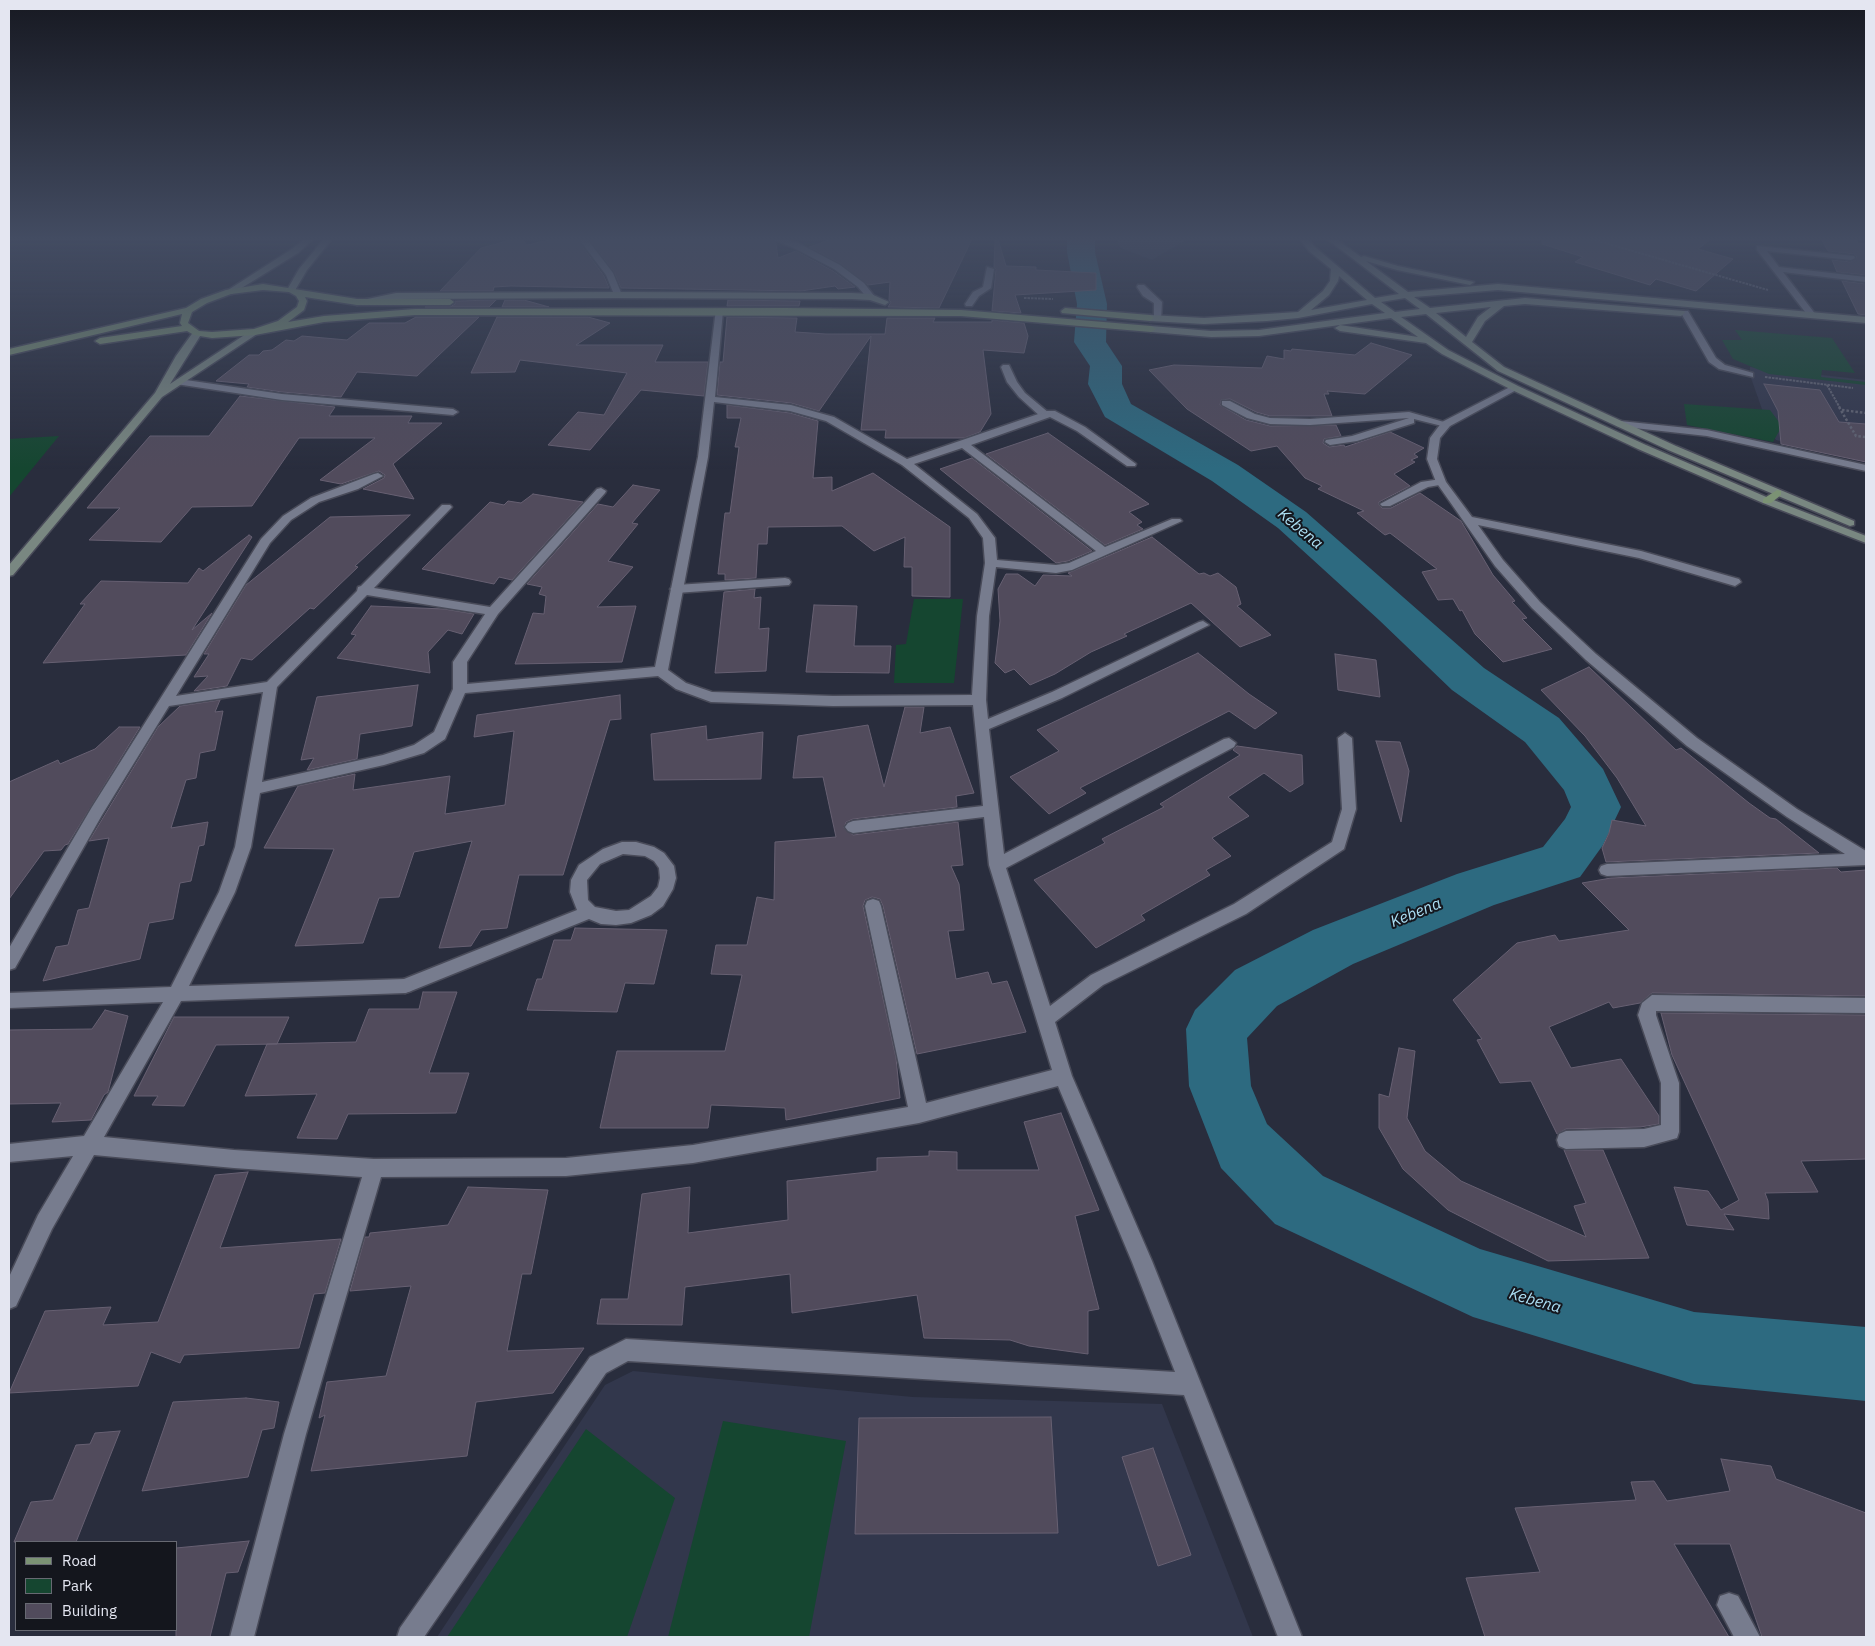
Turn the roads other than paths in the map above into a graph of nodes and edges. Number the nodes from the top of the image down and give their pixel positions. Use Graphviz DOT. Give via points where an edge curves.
graph roads {
  1 [pos="164,316"];
  2 [pos="185,316"];
  3 [pos="293,316"];
  4 [pos="359,316"];
  5 [pos="719,316"];
  6 [pos="996,316"];
  7 [pos="1127,316"];
  8 [pos="1289,316"];
  9 [pos="1385,316"];
  10 [pos="1392,316"];
  11 [pos="1435,316"];
  12 [pos="1485,316"];
  13 [pos="1686,316"];
  14 [pos="1716,316"];
  15 [pos="1821,316"];
  16 [pos="1154,318"];
  17 [pos="1866,320"];
  18 [pos="1308,327"];
  19 [pos="188,328"];
  20 [pos="268,328"];
  21 [pos="1866,329"];
  22 [pos="255,332"];
  23 [pos="197,333"];
  24 [pos="1467,343"];
  25 [pos="1432,344"];
  26 [pos="9,352"];
  27 [pos="9,362"];
  28 [pos="1006,367"];
  29 [pos="1750,375"];
  30 [pos="179,382"];
  31 [pos="1515,388"];
  32 [pos="159,394"];
  33 [pos="710,399"];
  34 [pos="1226,403"];
  35 [pos="453,412"];
  36 [pos="1046,415"];
  37 [pos="1420,417"];
  38 [pos="1446,424"];
  39 [pos="1620,424"];
  40 [pos="1330,442"];
  41 [pos="963,444"];
  42 [pos="906,463"];
  43 [pos="1131,464"];
  44 [pos="1866,468"];
  45 [pos="378,476"];
  46 [pos="1441,482"];
  47 [pos="601,491"];
  48 [pos="1777,493"];
  49 [pos="1767,501"];
  50 [pos="1386,504"];
  51 [pos="446,506"];
  52 [pos="1469,520"];
  53 [pos="1176,521"];
  54 [pos="1866,529"];
  55 [pos="1866,540"];
  56 [pos="1103,551"];
  57 [pos="991,563"];
  58 [pos="9,572"];
  59 [pos="785,582"];
  60 [pos="1735,582"];
  61 [pos="362,590"];
  62 [pos="676,590"];
  63 [pos="493,611"];
  64 [pos="1203,625"];
  65 [pos="660,671"];
  66 [pos="270,686"];
  67 [pos="460,689"];
  68 [pos="979,700"];
  69 [pos="165,702"];
  70 [pos="982,727"];
  71 [pos="1344,738"];
  72 [pos="1229,743"];
  73 [pos="255,789"];
  74 [pos="990,811"];
  75 [pos="853,827"];
  76 [pos="1866,859"];
  77 [pos="997,865"];
  78 [pos="1607,870"];
  79 [pos="873,906"];
  80 [pos="589,912"];
  81 [pos="9,963"];
  82 [pos="177,994"];
  83 [pos="9,1000"];
  84 [pos="1866,1006"];
  85 [pos="1045,1020"];
  86 [pos="1063,1076"];
  87 [pos="919,1114"];
  88 [pos="1566,1140"];
  89 [pos="88,1145"];
  90 [pos="9,1153"];
  91 [pos="374,1168"];
  92 [pos="9,1299"];
  93 [pos="1190,1384"];
  94 [pos="1729,1605"];
  95 [pos="242,1637"];
  96 [pos="409,1637"];
  97 [pos="1290,1637"];
  98 [pos="1748,1637"];
  1 -- 26 [label="main road"];
  2 -- 19 [label="main road" via="184,323"];
  3 -- 20 [label="main road"];
  4 -- 20 [label="main road"];
  5 -- 33 [label="street"];
  6 -- 18 [label="main road" via="1211,334"];
  7 -- 16 [label="main road"];
  8 -- 16 [label="main road" via="1234,321"];
  9 -- 18 [label="main road"];
  10 -- 25 [label="main road"];
  11 -- 24 [label="main road"];
  12 -- 24 [label="main road"];
  13 -- 29 [label="street" via="1712,360 1722,367"];
  14 -- 21 [label="main road"];
  15 -- 17 [label="main road"];
  18 -- 25 [label="main road" via="1366,331"];
  19 -- 23 [label="main road"];
  19 -- 27 [label="main road" via="115,337"];
  20 -- 22 [label="main road"];
  22 -- 23 [label="main road"];
  22 -- 30 [label="main road"];
  23 -- 32 [label="main road"];
  24 -- 39 [label="main road" via="1501,369"];
  25 -- 31 [label="main road"];
  28 -- 36 [label="street" via="1017,388"];
  30 -- 32 [label="main road"];
  30 -- 35 [label="street" via="282,397"];
  31 -- 38 [label="street"];
  31 -- 49 [label="main road" via="1642,448"];
  32 -- 58 [label="main road"];
  33 -- 42 [label="street" via="791,408 830,419"];
  33 -- 62 [label="street" via="703,457"];
  34 -- 37 [label="street" via="1251,416 1270,421"];
  36 -- 41 [label="street"];
  36 -- 43 [label="street" via="1051,413 1081,429"];
  37 -- 38 [label="street"];
  37 -- 40 [label="street" via="1353,439"];
  38 -- 46 [label="street" via="1435,438 1432,459"];
  39 -- 44 [label="street" via="1714,434"];
  39 -- 48 [label="main road"];
  41 -- 42 [label="street"];
  41 -- 56 [label="street"];
  42 -- 57 [label="street" via="972,516 988,538"];
  45 -- 69 [label="street" via="315,500 287,518 265,541"];
  46 -- 50 [label="street" via="1425,484"];
  46 -- 52 [label="street"];
  47 -- 63 [label="street"];
  48 -- 49 [label="main road"];
  48 -- 54 [label="main road"];
  49 -- 55 [label="main road"];
  51 -- 61 [label="street"];
  52 -- 60 [label="street" via="1641,555"];
  52 -- 76 [label="street" via="1499,563 1591,657 1692,742 1792,813"];
  53 -- 56 [label="street"];
  56 -- 57 [label="street" via="1072,566 1056,569"];
  57 -- 68 [label="street" via="983,616"];
  59 -- 62 [label="street"];
  61 -- 63 [label="street"];
  61 -- 66 [label="street"];
  62 -- 65 [label="street"];
  63 -- 67 [label="street" via="460,662"];
  64 -- 70 [label="street"];
  65 -- 67 [label="street"];
  65 -- 68 [label="street" via="681,686 711,697 833,701"];
  66 -- 69 [label="street"];
  66 -- 73 [label="street"];
  67 -- 73 [label="street" via="440,735 419,749"];
  68 -- 70 [label="street"];
  69 -- 81 [label="street"];
  70 -- 74 [label="street"];
  71 -- 85 [label="street" via="1349,810 1339,845 1240,909 1097,980"];
  72 -- 77 [label="street"];
  73 -- 82 [label="street" via="244,846 227,892"];
  74 -- 75 [label="street"];
  74 -- 77 [label="street"];
  76 -- 78 [label="street"];
  77 -- 85 [label="street"];
  79 -- 87 [label="street"];
  80 -- 80 [label="street" via="616,918 646,910 665,889 668,878 666,866 659,857 636,848 608,853 595,860 579,880 581,903"];
  80 -- 82 [label="street" via="404,986"];
  82 -- 83 [label="street"];
  82 -- 89 [label="street"];
  84 -- 88 [label="street" via="1652,1003 1647,1015 1670,1083 1670,1132 1644,1138"];
  85 -- 86 [label="street"];
  86 -- 87 [label="street"];
  86 -- 93 [label="street"];
  87 -- 91 [label="street" via="674,1156 566,1167"];
  89 -- 90 [label="street"];
  89 -- 91 [label="street"];
  89 -- 92 [label="street" via="45,1222"];
  91 -- 95 [label="street" via="295,1434"];
  93 -- 96 [label="street" via="626,1350 598,1366"];
  93 -- 97 [label="street"];
  94 -- 98 [label="street"];
}
